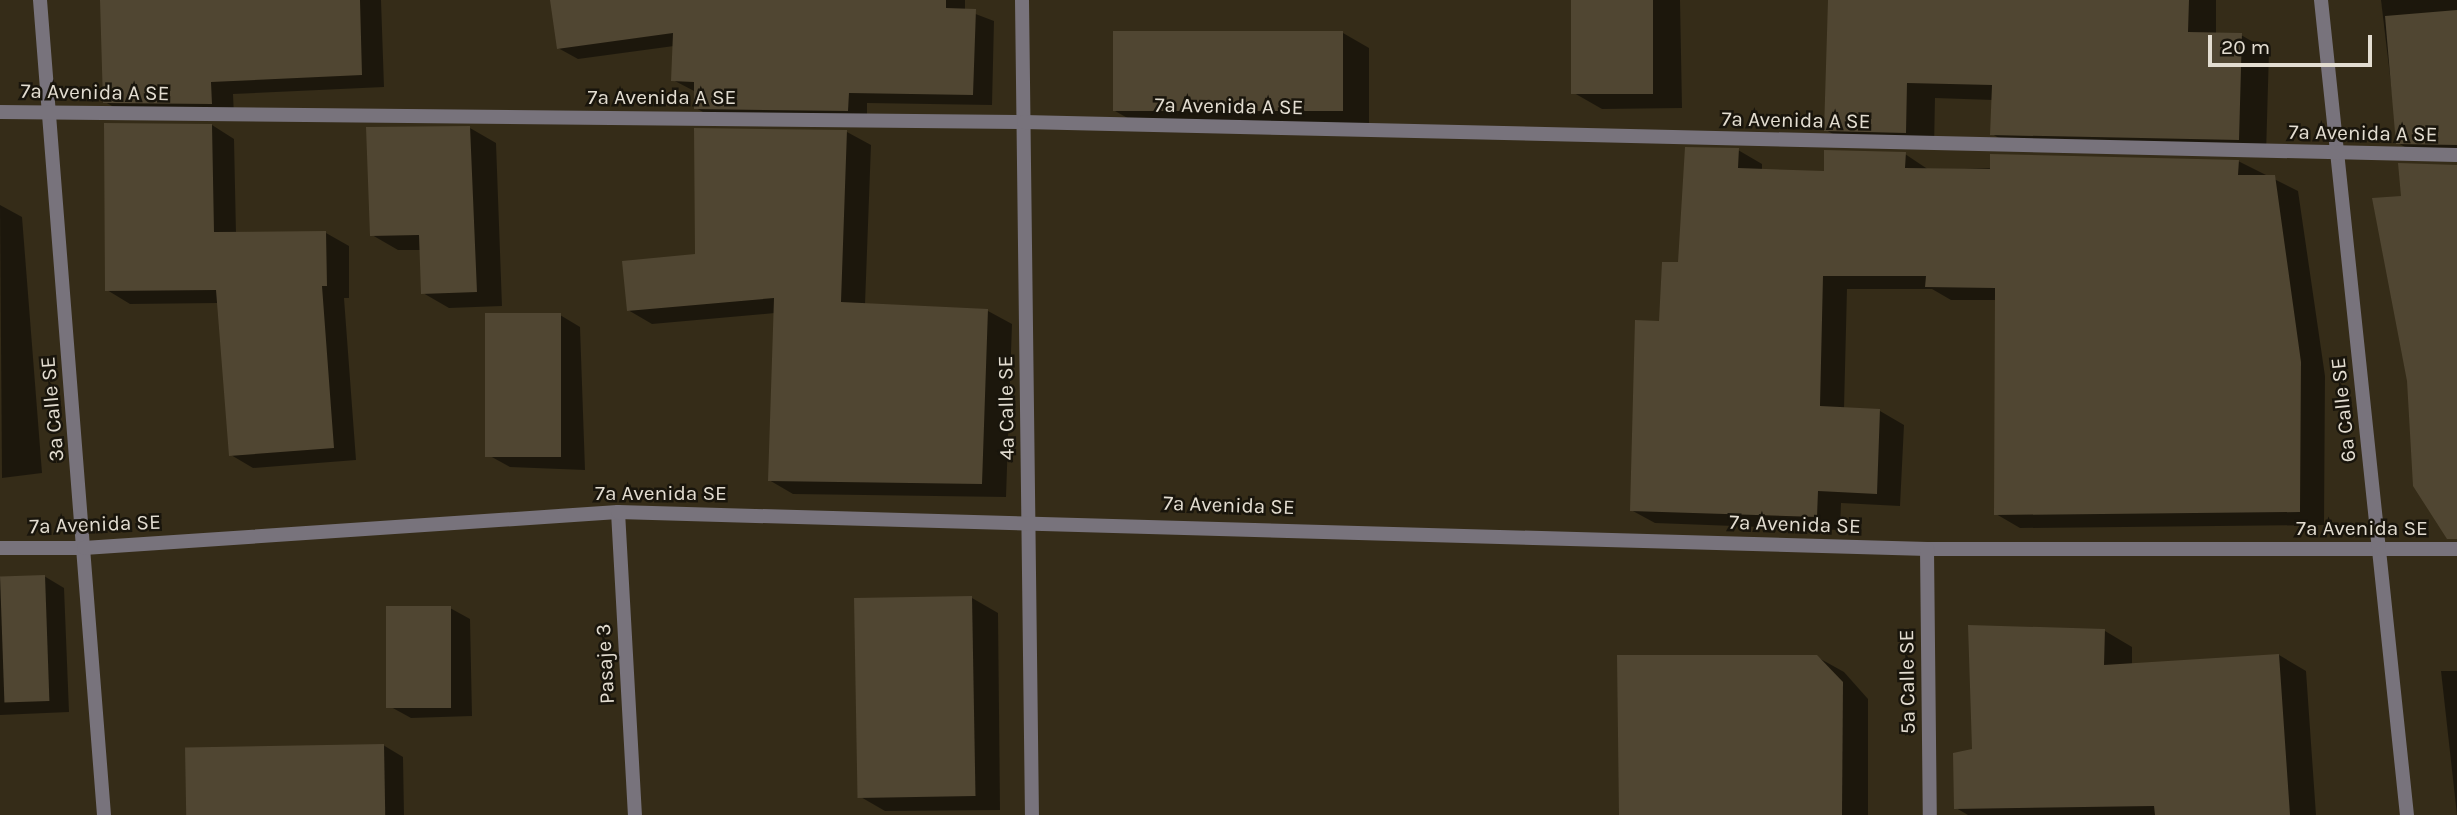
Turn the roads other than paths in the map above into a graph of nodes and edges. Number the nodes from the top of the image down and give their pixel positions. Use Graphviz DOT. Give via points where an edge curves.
graph roads {
  1 [pos="40,0"];
  2 [pos="1022,0"];
  3 [pos="2321,0"];
  4 [pos="0,113"];
  5 [pos="49,113"];
  6 [pos="1024,122"];
  7 [pos="2337,154"];
  8 [pos="2457,155"];
  9 [pos="618,512"];
  10 [pos="1028,520"];
  11 [pos="0,548"];
  12 [pos="84,548"];
  13 [pos="2379,548"];
  14 [pos="1927,549"];
  15 [pos="2457,549"];
  16 [pos="104,815"];
  17 [pos="635,815"];
  18 [pos="1032,815"];
  19 [pos="1930,815"];
  20 [pos="2407,815"];
  1 -- 5 [label="street, 3a Calle SE"];
  2 -- 6 [label="street, 4a Calle SE"];
  3 -- 7 [label="street, 6a Calle SE"];
  4 -- 5 [label="street, 7a Avenida A SE"];
  5 -- 6 [label="street, 7a Avenida A SE"];
  5 -- 12 [label="street, 3a Calle SE"];
  6 -- 7 [label="street, 7a Avenida A SE"];
  6 -- 10 [label="street, 4a Calle SE"];
  7 -- 8 [label="street, 7a Avenida A SE"];
  7 -- 13 [label="street, 6a Calle SE"];
  9 -- 10 [label="street, 7a Avenida SE"];
  9 -- 12 [label="street, 7a Avenida SE"];
  9 -- 17 [label="street, Pasaje 3"];
  10 -- 14 [label="street, 7a Avenida SE"];
  10 -- 18 [label="street, 4a Calle SE"];
  11 -- 12 [label="street, 7a Avenida SE"];
  12 -- 16 [label="street, 3a Calle SE"];
  13 -- 14 [label="street, 7a Avenida SE"];
  13 -- 15 [label="street, 7a Avenida SE"];
  13 -- 20 [label="street, 6a Calle SE"];
  14 -- 19 [label="street, 5a Calle SE"];
}
